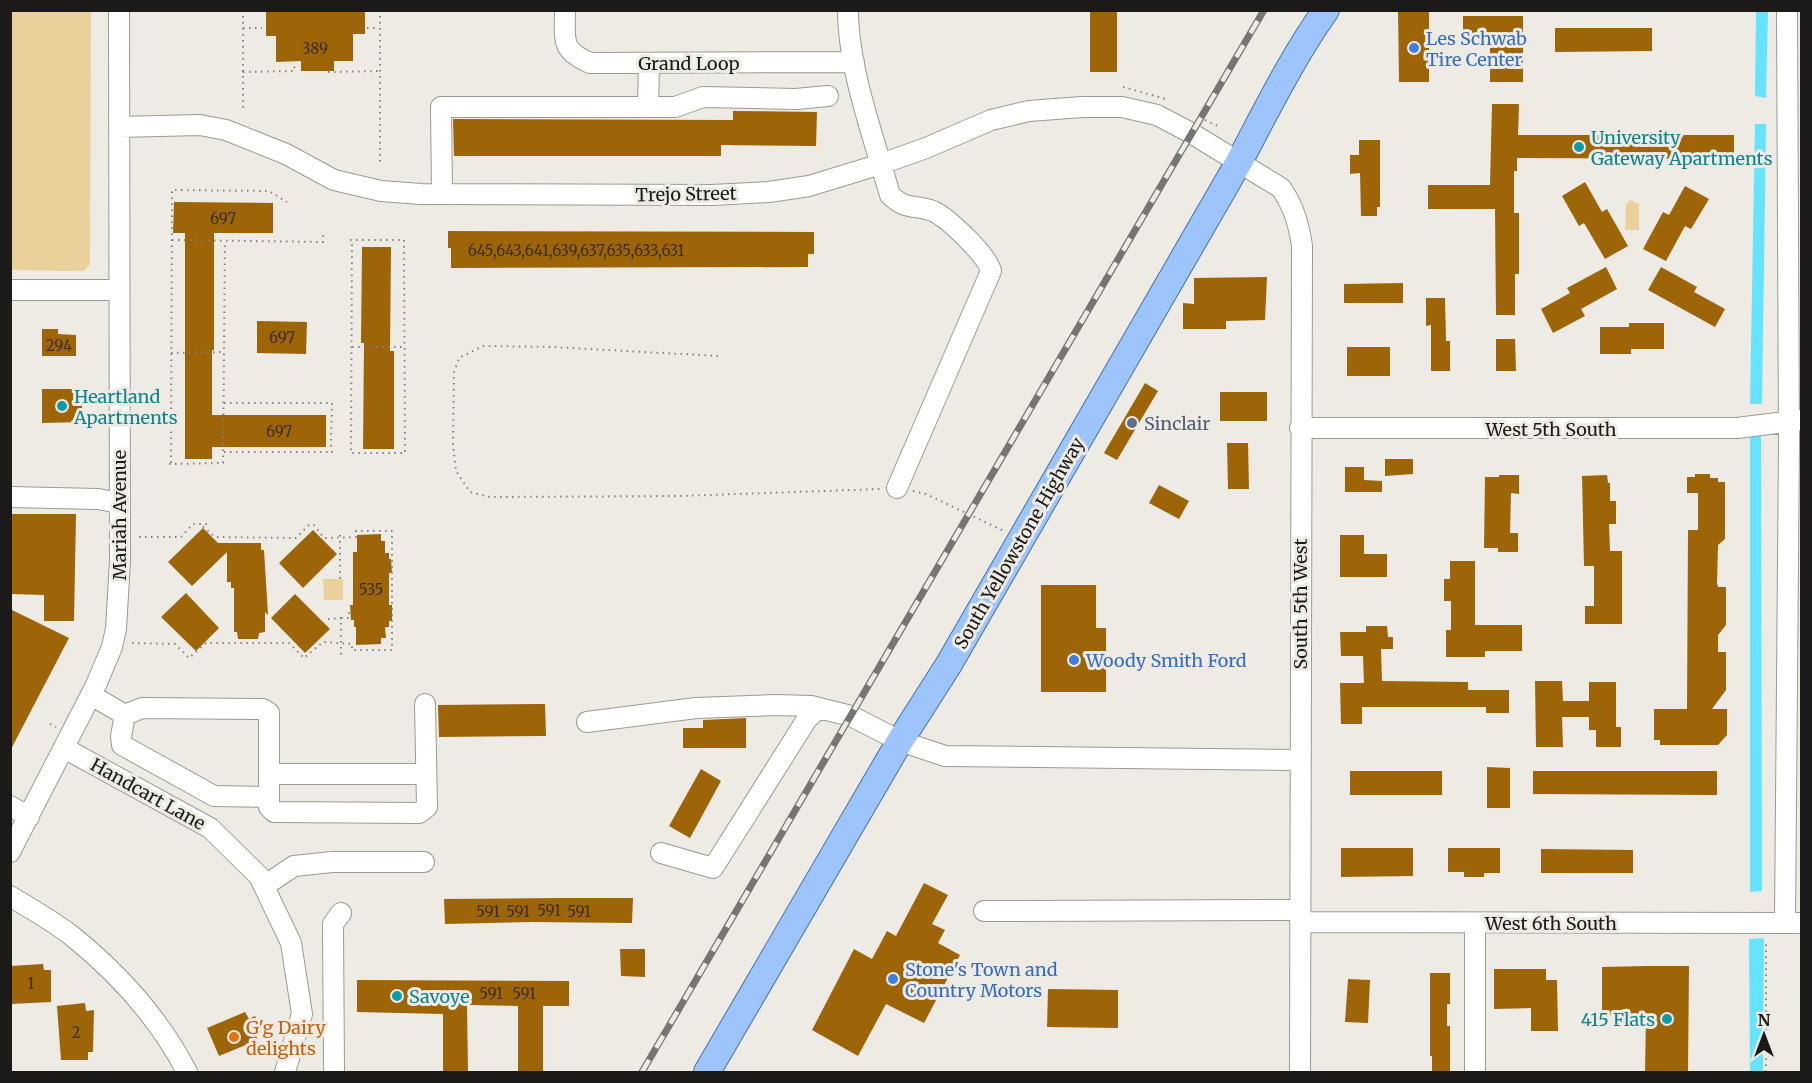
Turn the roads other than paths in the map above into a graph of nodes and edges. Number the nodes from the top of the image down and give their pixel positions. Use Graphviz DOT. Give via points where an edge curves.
graph roads {
  1 [pos="119,10"];
  2 [pos="565,10"];
  3 [pos="848,10"];
  4 [pos="1326,10"];
  5 [pos="1788,10"];
  6 [pos="649,63"];
  7 [pos="854,63"];
  8 [pos="828,96"];
  9 [pos="648,107"];
  10 [pos="119,127"];
  11 [pos="1239,162"];
  12 [pos="881,164"];
  13 [pos="442,194"];
  14 [pos="10,290"];
  15 [pos="119,290"];
  16 [pos="1795,420"];
  17 [pos="1300,428"];
  18 [pos="897,488"];
  19 [pos="10,496"];
  20 [pos="120,503"];
  21 [pos="1794,693"];
  22 [pos="91,695"];
  23 [pos="424,704"];
  24 [pos="819,708"];
  25 [pos="125,715"];
  26 [pos="587,722"];
  27 [pos="900,741"];
  28 [pos="64,748"];
  29 [pos="1300,760"];
  30 [pos="269,774"];
  31 [pos="426,774"];
  32 [pos="214,796"];
  33 [pos="269,797"];
  34 [pos="10,806"];
  35 [pos="28,817"];
  36 [pos="200,822"];
  37 [pos="10,852"];
  38 [pos="661,853"];
  39 [pos="424,862"];
  40 [pos="264,886"];
  41 [pos="10,896"];
  42 [pos="984,911"];
  43 [pos="341,913"];
  44 [pos="1300,916"];
  45 [pos="1474,923"];
  46 [pos="1793,923"];
  47 [pos="187,1072"];
  48 [pos="285,1072"];
  49 [pos="334,1072"];
  50 [pos="707,1072"];
  51 [pos="1300,1072"];
  52 [pos="1474,1072"];
  1 -- 10 [label="street, Mariah Avenue"];
  2 -- 6 [label="street, Grand Loop" via="565,42 573,56 590,63"];
  3 -- 7 [label="street"];
  4 -- 11 [label="main road, South Yellowstone Highway" via="1281,82"];
  5 -- 16 [label="street"];
  6 -- 7 [label="street, Grand Loop"];
  6 -- 9 [label="street"];
  7 -- 12 [label="street"];
  8 -- 9 [label="street" via="703,97 675,106"];
  9 -- 13 [label="street" via="441,107"];
  10 -- 13 [label="street, Trejo Street" via="200,125 221,129 286,154 334,180 381,190"];
  10 -- 15 [label="street, Mariah Avenue"];
  11 -- 12 [label="street, Trejo Street" via="1157,115 1122,107 1082,106 1029,111 991,120"];
  11 -- 17 [label="street, South 5th West" via="1281,188 1299,225"];
  11 -- 27 [label="main road, South Yellowstone Highway" via="949,664"];
  12 -- 13 [label="street, Trejo Street" via="809,186 769,192"];
  12 -- 18 [label="street" via="890,195 906,207 933,212 950,223 991,271"];
  14 -- 15 [label="street"];
  15 -- 20 [label="street, Mariah Avenue"];
  16 -- 17 [label="street, West 5th South" via="1737,428"];
  16 -- 21 [label="street"];
  17 -- 29 [label="street, South 5th West"];
  19 -- 20 [label="street"];
  20 -- 22 [label="street, Mariah Avenue" via="116,628"];
  21 -- 46 [label="street"];
  22 -- 25 [label="street"];
  22 -- 28 [label="street, Mariah Avenue"];
  23 -- 31 [label="street"];
  24 -- 26 [label="street" via="696,708"];
  24 -- 27 [label="street" via="851,716"];
  24 -- 38 [label="street" via="807,719 713,868"];
  25 -- 30 [label="street" via="141,708 263,709 269,714"];
  25 -- 32 [label="street" via="122,745"];
  27 -- 29 [label="street" via="945,756"];
  27 -- 50 [label="main road, South Yellowstone Highway"];
  28 -- 35 [label="street, Mariah Avenue"];
  28 -- 36 [label="street, Handcart Lane"];
  29 -- 44 [label="street, South 5th West"];
  30 -- 31 [label="street"];
  30 -- 33 [label="street"];
  31 -- 33 [label="street" via="427,807 420,813 274,812 269,807"];
  32 -- 33 [label="street"];
  32 -- 36 [label="street"];
  34 -- 35 [label="street"];
  35 -- 37 [label="street, Mariah Avenue"];
  36 -- 40 [label="street, Handcart Lane" via="259,876"];
  39 -- 40 [label="street" via="294,866"];
  40 -- 48 [label="street, Handcart Lane" via="291,943 302,1014"];
  41 -- 47 [label="street" via="72,936 123,984 144,1006"];
  42 -- 44 [label="street, West 6th South"];
  43 -- 49 [label="street" via="333,924"];
  44 -- 45 [label="street, West 6th South"];
  44 -- 51 [label="street, South 5th West"];
  45 -- 46 [label="street, West 6th South"];
  45 -- 52 [label="street"];
}
